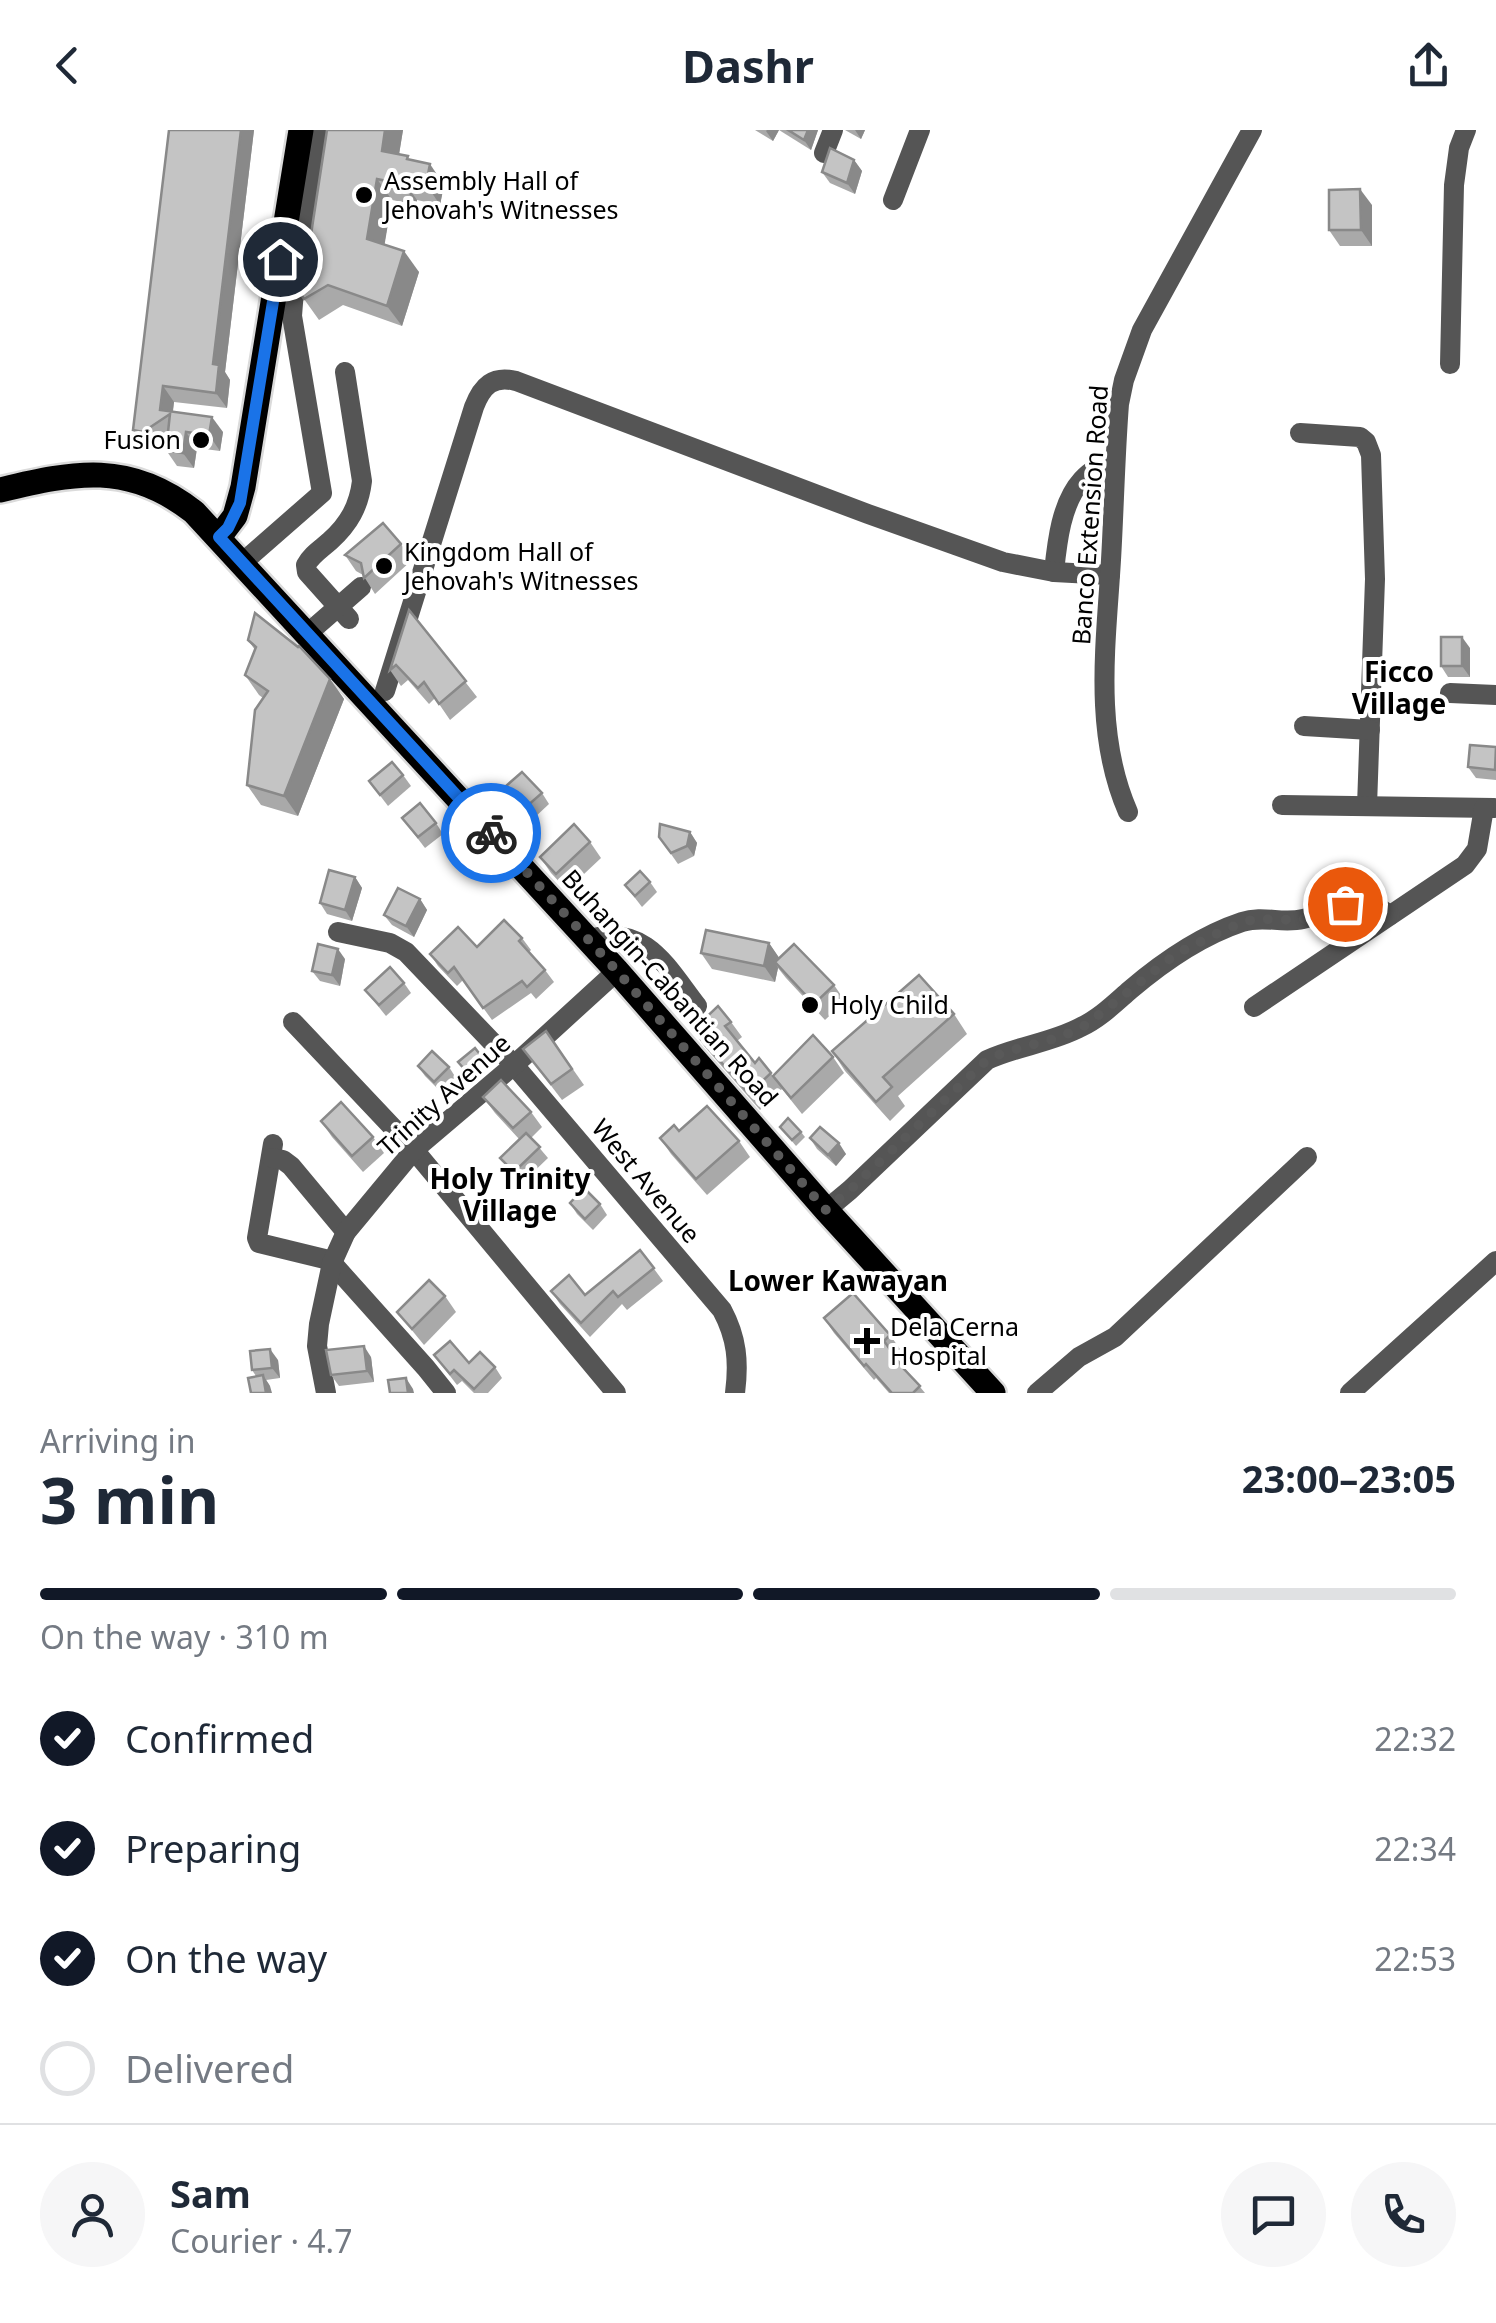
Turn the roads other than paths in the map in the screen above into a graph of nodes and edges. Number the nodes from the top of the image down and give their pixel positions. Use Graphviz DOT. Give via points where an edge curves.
graph roads {
  1 [pos="301,130"];
  2 [pos="319,130"];
  3 [pos="833,130"];
  4 [pos="920,130"];
  5 [pos="1252,130"];
  6 [pos="1466,130"];
  7 [pos="824,153"];
  8 [pos="893,200"];
  9 [pos="1450,364"];
  10 [pos="344,372"];
  11 [pos="1300,433"];
  12 [pos="1115,458"];
  13 [pos="0,490"];
  14 [pos="219,537"];
  15 [pos="242,563"];
  16 [pos="1054,572"];
  17 [pos="1110,575"];
  18 [pos="361,587"];
  19 [pos="343,613"];
  20 [pos="307,634"];
  21 [pos="385,690"];
  22 [pos="1450,693"];
  23 [pos="1496,695"];
  24 [pos="1304,726"];
  25 [pos="1370,730"];
  26 [pos="1282,805"];
  27 [pos="1367,806"];
  28 [pos="1490,808"];
  29 [pos="1128,812"];
  30 [pos="1390,915"];
  31 [pos="338,932"];
  32 [pos="588,940"];
  33 [pos="617,971"];
  34 [pos="697,1006"];
  35 [pos="1254,1007"];
  36 [pos="293,1022"];
  37 [pos="514,1065"];
  38 [pos="414,1150"];
  39 [pos="1307,1158"];
  40 [pos="826,1210"];
  41 [pos="346,1232"];
  42 [pos="1496,1261"];
  43 [pos="332,1262"];
  44 [pos="326,1393"];
  45 [pos="446,1393"];
  46 [pos="616,1393"];
  47 [pos="735,1393"];
  48 [pos="993,1393"];
  49 [pos="1037,1393"];
  50 [pos="1350,1393"];
  1 -- 14 [label="main road" via="243,487 235,516"];
  2 -- 15 [label="street" via="292,316 322,493"];
  3 -- 7 [label="street"];
  4 -- 8 [label="street"];
  5 -- 12 [label="street, Banco Extension Road" via="1132,352"];
  6 -- 9 [label="street" via="1454,185"];
  10 -- 19 [label="street" via="360,494 352,518 306,565"];
  11 -- 25 [label="street" via="1360,437 1369,448 1375,579"];
  12 -- 16 [label="street" via="1095,468 1072,494"];
  12 -- 17 [label="street, Banco Extension Road"];
  13 -- 14 [label="main road, Buhangin-Cabantian Road" via="89,474 127,477 180,501"];
  14 -- 15 [label="main road, Buhangin-Cabantian Road"];
  15 -- 20 [label="main road, Buhangin-Cabantian Road"];
  16 -- 17 [label="street"];
  16 -- 21 [label="street" via="969,550 500,379 485,385 474,408"];
  17 -- 29 [label="street, Banco Extension Road" via="1106,723"];
  18 -- 19 [label="street"];
  19 -- 20 [label="street"];
  20 -- 32 [label="main road, Buhangin-Cabantian Road"];
  22 -- 23 [label="street"];
  24 -- 25 [label="street"];
  25 -- 27 [label="street"];
  26 -- 27 [label="street"];
  27 -- 28 [label="street"];
  28 -- 30 [label="street" via="1466,865"];
  30 -- 35 [label="street"];
  30 -- 40 [label="street" via="1371,904 1345,904 1301,920 1239,923 1187,947 1086,1025 987,1060"];
  31 -- 37 [label="street, West Avenue" via="390,942 406,952"];
  32 -- 33 [label="main road, Buhangin-Cabantian Road"];
  32 -- 34 [label="street" via="607,935 643,943"];
  33 -- 37 [label="street, Trinity Avenue"];
  33 -- 40 [label="main road, Buhangin-Cabantian Road"];
  36 -- 38 [label="street"];
  37 -- 38 [label="street, Trinity Avenue"];
  37 -- 47 [label="street, West Avenue" via="722,1310 737,1351"];
  38 -- 41 [label="street, Trinity Avenue"];
  38 -- 46 [label="street"];
  39 -- 49 [label="street" via="1114,1337"];
  40 -- 48 [label="main road, Buhangin-Cabantian Road"];
  41 -- 43 [label="street, Trinity Avenue"];
  41 -- 43 [label="street" via="273,1150 259,1243"];
  42 -- 50 [label="street"];
  43 -- 44 [label="street, Trinity Avenue" via="317,1346"];
  43 -- 45 [label="street"];
}
